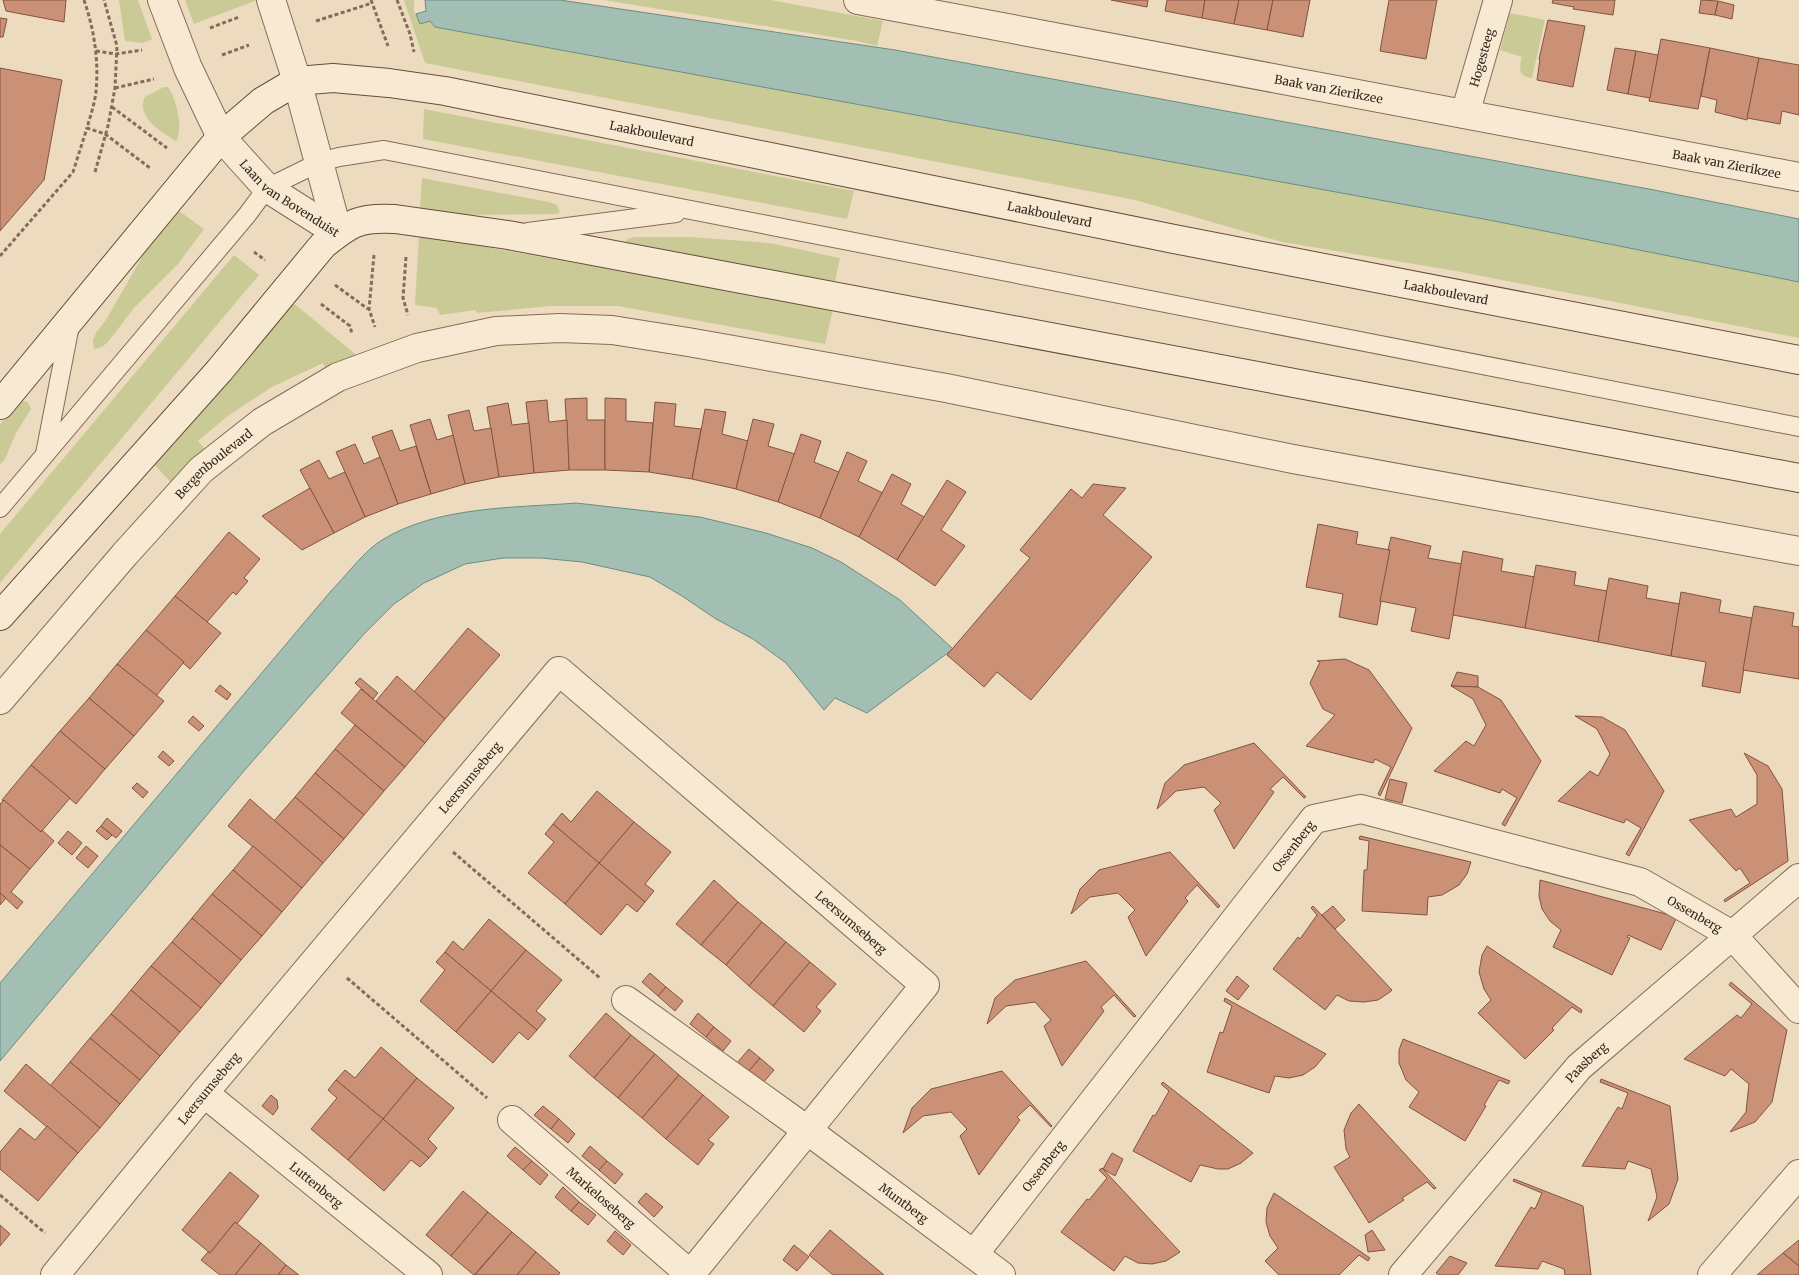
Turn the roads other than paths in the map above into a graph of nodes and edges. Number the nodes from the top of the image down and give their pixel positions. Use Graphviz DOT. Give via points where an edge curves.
graph roads {
  1 [pos="162,0"];
  2 [pos="271,0"];
  3 [pos="858,0"];
  4 [pos="1498,0"];
  5 [pos="297,81"];
  6 [pos="1465,114"];
  7 [pos="221,137"];
  8 [pos="329,159"];
  9 [pos="1799,177"];
  10 [pos="267,188"];
  11 [pos="690,211"];
  12 [pos="338,233"];
  13 [pos="508,235"];
  14 [pos="70,320"];
  15 [pos="1799,360"];
  16 [pos="0,405"];
  17 [pos="1799,427"];
  18 [pos="44,455"];
  19 [pos="1799,478"];
  20 [pos="0,508"];
  21 [pos="1799,551"];
  22 [pos="0,616"];
  23 [pos="0,700"];
  24 [pos="1799,878"];
  25 [pos="1732,934"];
  26 [pos="925,984"];
  27 [pos="626,1000"];
  28 [pos="1799,1008"];
  29 [pos="204,1093"];
  30 [pos="512,1120"];
  31 [pos="807,1130"];
  32 [pos="1799,1174"];
  33 [pos="974,1254"];
  34 [pos="63,1265"];
  35 [pos="428,1275"];
  36 [pos="690,1275"];
  37 [pos="1001,1275"];
  38 [pos="1403,1275"];
  39 [pos="1712,1275"];
  1 -- 7 [label="street, Laan van Bovenduist" via="188,68"];
  2 -- 5 [label="street, Laan van Bovenduist"];
  3 -- 6 [label="street, Baak van Zierikzee"];
  4 -- 6 [label="street, Hogesteeg"];
  5 -- 7 [label="street" via="263,101"];
  5 -- 8 [label="street, Laan van Bovenduist"];
  5 -- 15 [label="street, Laakboulevard" via="333,78 445,91 1184,241"];
  6 -- 9 [label="street, Baak van Zierikzee"];
  7 -- 10 [label="street, Laan van Bovenduist"];
  7 -- 14 [label="street"];
  8 -- 10 [label="lane"];
  8 -- 11 [label="lane" via="384,150"];
  8 -- 12 [label="street, Laan van Bovenduist"];
  10 -- 12 [label="street, Laan van Bovenduist"];
  10 -- 18 [label="lane"];
  11 -- 13 [label="lane"];
  11 -- 17 [label="lane"];
  12 -- 13 [label="street" via="358,221 378,218"];
  12 -- 22 [label="street" via="308,261 219,371"];
  13 -- 19 [label="street"];
  14 -- 16 [label="street"];
  14 -- 18 [label="lane"];
  18 -- 20 [label="lane"];
  21 -- 23 [label="street, Bergenboulevard" via="1292,459 946,388 688,342 612,330 496,330 417,348 338,377 262,422 201,470"];
  24 -- 25 [label="street, Paasberg"];
  25 -- 28 [label="street, Ossenberg"];
  25 -- 33 [label="street, Ossenberg" via="1640,882 1361,808 1314,819"];
  25 -- 38 [label="street, Paasberg" via="1580,1067"];
  26 -- 29 [label="street, Leersumseberg" via="559,671"];
  26 -- 31 [label="street, Markeloseberg"];
  27 -- 31 [label="street"];
  29 -- 34 [label="street, Leersumseberg"];
  29 -- 35 [label="street, Luttenberg"];
  30 -- 36 [label="street, Markeloseberg"];
  31 -- 33 [label="street, Muntberg"];
  31 -- 36 [label="street, Markeloseberg"];
  32 -- 39 [label="street"];
  33 -- 37 [label="street, Muntberg"];
}
